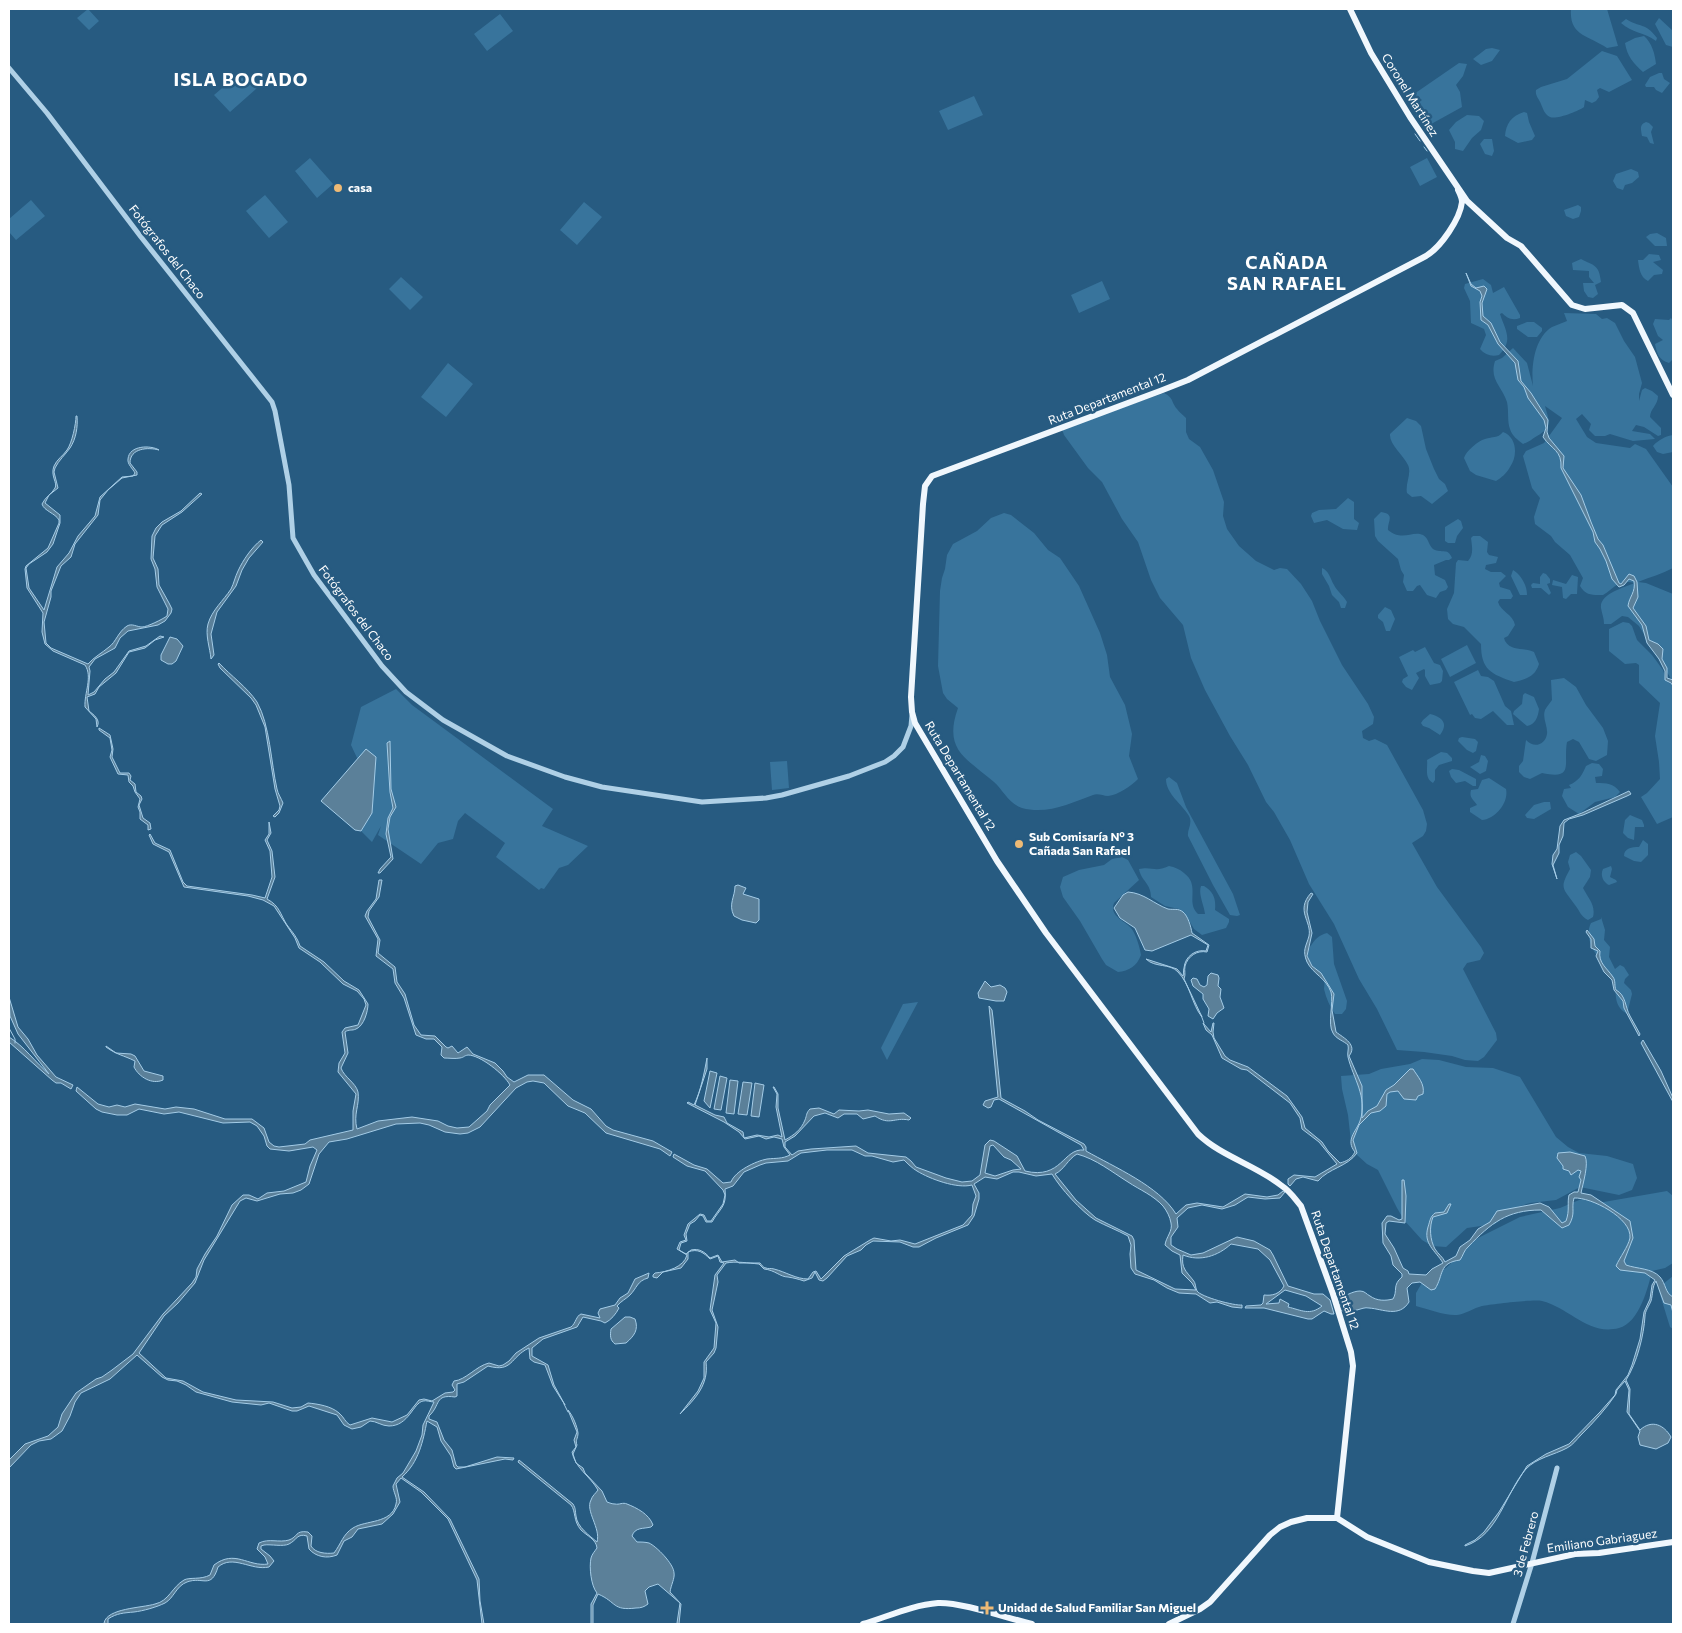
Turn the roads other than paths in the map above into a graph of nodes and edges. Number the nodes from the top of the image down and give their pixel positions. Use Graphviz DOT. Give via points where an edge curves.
graph roads {
  1 [pos="1350,9"];
  2 [pos="9,68"];
  3 [pos="1458,190"];
  4 [pos="1673,395"];
  5 [pos="912,712"];
  6 [pos="1557,1468"];
  7 [pos="1337,1518"];
  8 [pos="1673,1542"];
  9 [pos="1532,1564"];
  10 [pos="863,1624"];
  11 [pos="1032,1624"];
  12 [pos="1169,1624"];
  13 [pos="1513,1624"];
  1 -- 3 [label="main road, Coronel Martínez" via="1371,53"];
  2 -- 5 [label="street, Fotógrafos del Chaco" via="47,112 272,402 286,470 292,533 298,548 382,666 406,692 430,711 507,756 565,777 602,787 712,802 782,795 886,762 903,747 911,726"];
  3 -- 4 [label="main road, Coronel Martínez" via="1491,224 1521,246 1572,305 1585,309 1617,304 1630,309"];
  3 -- 5 [label="main road, Ruta Departamental 12" via="1462,202 1454,222 1441,244 1426,256 1188,380 932,476 925,486 922,512"];
  5 -- 7 [label="main road, Ruta Departamental 12" via="915,723 997,861 1052,941 1198,1134 1282,1185 1301,1206 1351,1352 1353,1375"];
  6 -- 9 [label="street, 3 de Febrero"];
  7 -- 9 [label="main road, Emiliano Gabriaguez" via="1367,1537 1436,1564 1488,1573"];
  7 -- 12 [label="main road" via="1307,1518 1280,1527 1210,1602"];
  8 -- 9 [label="main road, Emiliano Gabriaguez" via="1574,1554"];
  9 -- 13 [label="street, 3 de Febrero"];
  10 -- 11 [label="main road" via="938,1603"];
}
